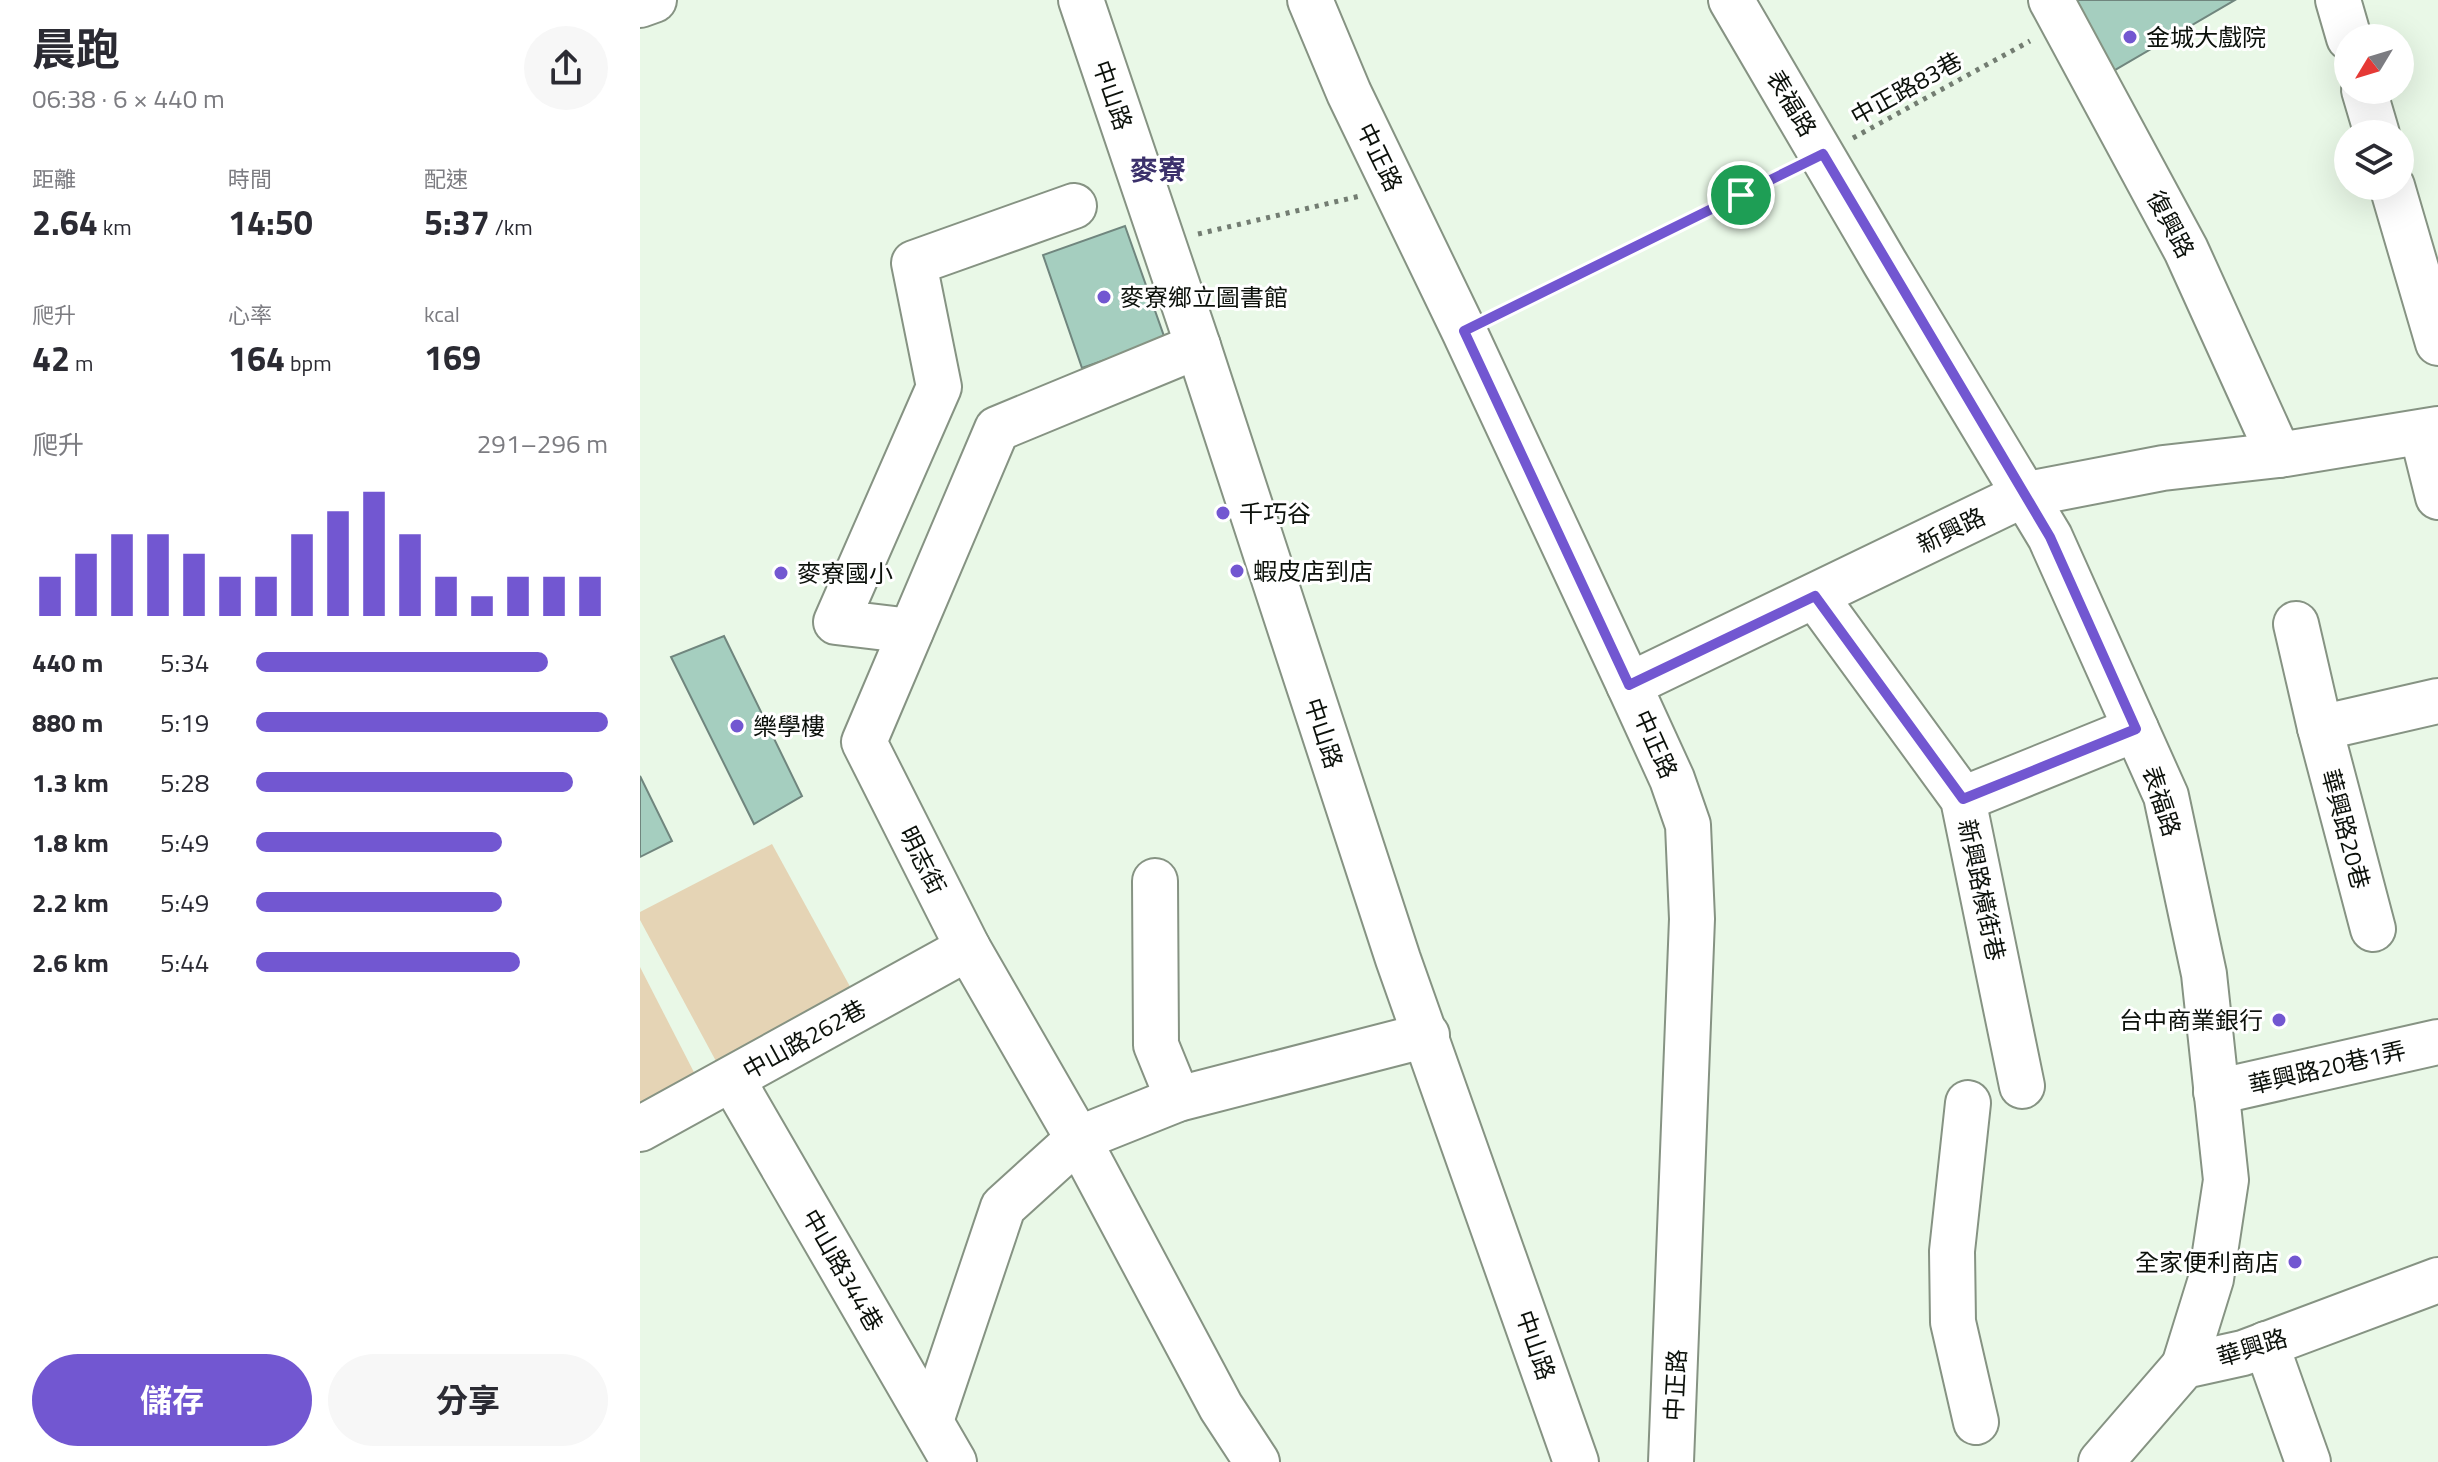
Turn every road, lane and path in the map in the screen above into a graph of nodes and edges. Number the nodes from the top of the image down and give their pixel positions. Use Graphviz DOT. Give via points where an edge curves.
graph roads {
  1 [pos="654,0"];
  2 [pos="1081,0"];
  3 [pos="1310,0"];
  4 [pos="1731,0"];
  5 [pos="2338,0"];
  6 [pos="640,5"];
  7 [pos="2057,12"];
  8 [pos="2345,24"];
  9 [pos="1823,154"];
  10 [pos="1396,188"];
  11 [pos="2396,200"];
  12 [pos="1074,206"];
  13 [pos="1162,242"];
  14 [pos="1464,331"];
  15 [pos="2438,343"];
  16 [pos="1198,346"];
  17 [pos="2430,431"];
  18 [pos="2279,455"];
  19 [pos="2023,495"];
  20 [pos="2438,497"];
  21 [pos="1815,596"];
  22 [pos="2296,624"];
  23 [pos="911,631"];
  24 [pos="1629,685"];
  25 [pos="2438,701"];
  26 [pos="2320,728"];
  27 [pos="2136,729"];
  28 [pos="1963,799"];
  29 [pos="1155,881"];
  30 [pos="2373,929"];
  31 [pos="968,948"];
  32 [pos="1427,1035"];
  33 [pos="2438,1042"];
  34 [pos="732,1079"];
  35 [pos="2022,1086"];
  36 [pos="2216,1092"];
  37 [pos="1178,1099"];
  38 [pos="1968,1103"];
  39 [pos="640,1129"];
  40 [pos="1078,1139"];
  41 [pos="2438,1280"];
  42 [pos="2266,1344"];
  43 [pos="2184,1366"];
  44 [pos="931,1421"];
  45 [pos="1976,1422"];
  46 [pos="954,1462"];
  47 [pos="1257,1462"];
  48 [pos="1576,1462"];
  49 [pos="1671,1462"];
  50 [pos="2101,1462"];
  51 [pos="2308,1462"];
  1 -- 6 [label="street"];
  2 -- 13 [label="street, 中山路"];
  3 -- 10 [label="street, 中正路"];
  4 -- 9 [label="street, 表福路"];
  5 -- 8 [label="street"];
  7 -- 9 [label="path, 中正路83巷"];
  7 -- 18 [label="street, 復興路" via="2186,250"];
  9 -- 14 [label="path, 中正路83巷"];
  9 -- 19 [label="street, 表福路"];
  10 -- 13 [label="path"];
  10 -- 14 [label="street, 中正路"];
  11 -- 15 [label="street"];
  12 -- 23 [label="street" via="914,263 939,387 836,622"];
  13 -- 16 [label="street, 中山路"];
  14 -- 24 [label="street, 中正路"];
  16 -- 23 [label="street, 明志街" via="997,429"];
  16 -- 32 [label="street, 中山路"];
  17 -- 18 [label="street, 新興路"];
  17 -- 20 [label="street"];
  18 -- 19 [label="street, 新興路" via="2163,468"];
  19 -- 21 [label="street, 新興路"];
  19 -- 27 [label="street, 表福路" via="2050,537"];
  21 -- 24 [label="street, 新興路"];
  21 -- 28 [label="street, 新興路橫街巷"];
  22 -- 26 [label="street, 華興路20巷"];
  23 -- 31 [label="street, 明志街" via="864,742"];
  24 -- 49 [label="street, 中正路" via="1688,825 1692,919"];
  25 -- 26 [label="street"];
  26 -- 30 [label="street, 華興路20巷"];
  27 -- 28 [label="street"];
  27 -- 36 [label="street, 表福路" via="2166,796 2204,974"];
  28 -- 35 [label="street, 新興路橫街巷"];
  29 -- 37 [label="street" via="1156,1045"];
  31 -- 34 [label="street, 中山路262巷"];
  31 -- 40 [label="street, 明志街"];
  32 -- 37 [label="street"];
  32 -- 48 [label="street, 中山路"];
  33 -- 36 [label="street, 華興路20巷1弄"];
  34 -- 39 [label="street, 中山路262巷"];
  34 -- 44 [label="street, 中山路344巷"];
  36 -- 43 [label="street, 表福路" via="2226,1180 2211,1279"];
  37 -- 40 [label="street"];
  38 -- 45 [label="street" via="1952,1251 1953,1322"];
  40 -- 44 [label="street" via="1003,1207"];
  40 -- 47 [label="street, 明志街" via="1221,1407"];
  41 -- 42 [label="street, 華興路"];
  42 -- 43 [label="street, 華興路"];
  42 -- 51 [label="street"];
  43 -- 50 [label="street, 華興路"];
  44 -- 46 [label="street, 中山路344巷"];
}
